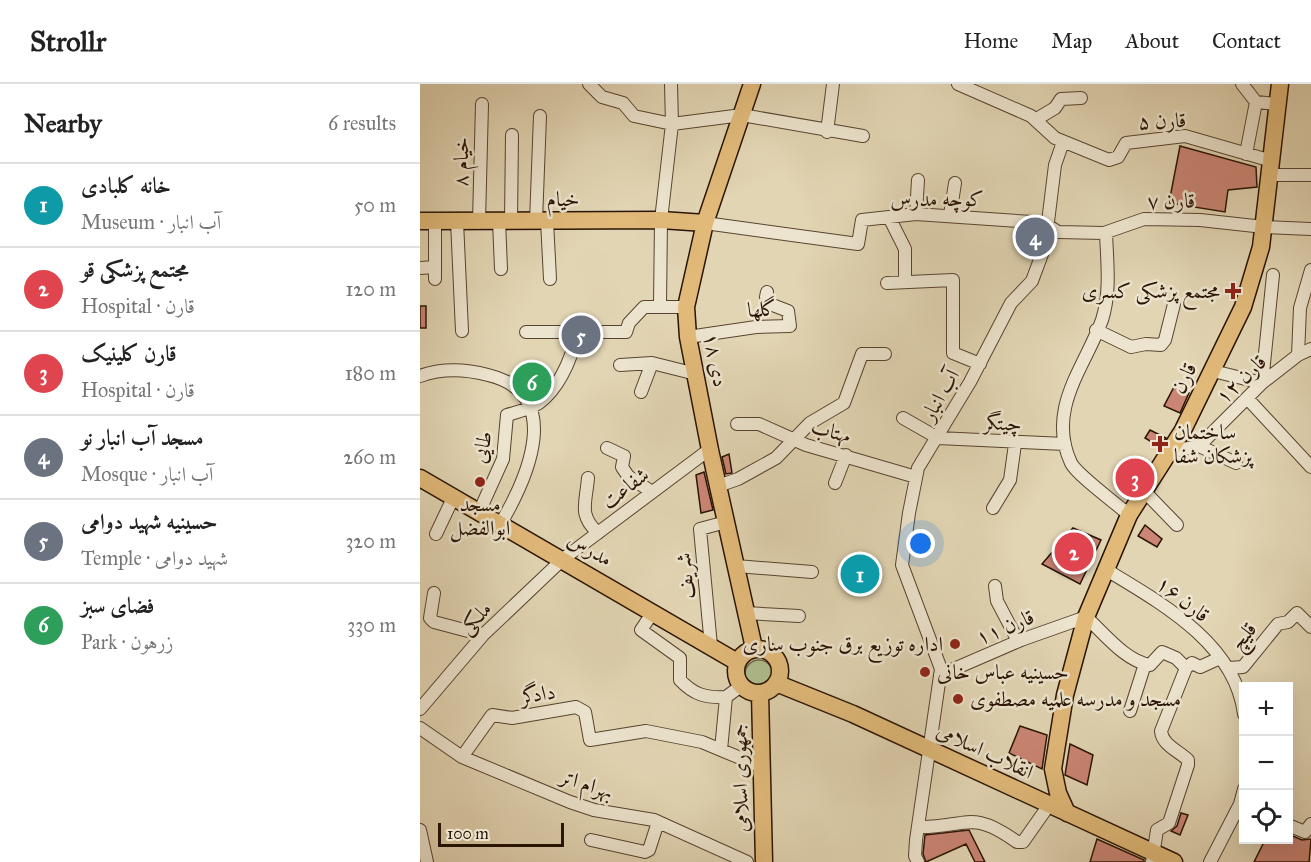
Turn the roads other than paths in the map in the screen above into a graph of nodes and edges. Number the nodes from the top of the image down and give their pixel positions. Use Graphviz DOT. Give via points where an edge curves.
graph roads {
  1 [pos="670,84"];
  2 [pos="752,84"];
  3 [pos="833,84"];
  4 [pos="958,84"];
  5 [pos="1242,84"];
  6 [pos="1280,84"];
  7 [pos="590,85"];
  8 [pos="1081,98"];
  9 [pos="1256,102"];
  10 [pos="482,104"];
  11 [pos="1278,104"];
  12 [pos="742,115"];
  13 [pos="540,116"];
  14 [pos="1035,120"];
  15 [pos="672,124"];
  16 [pos="827,132"];
  17 [pos="512,135"];
  18 [pos="864,136"];
  19 [pos="1063,142"];
  20 [pos="1246,154"];
  21 [pos="1271,168"];
  22 [pos="1311,175"];
  23 [pos="918,180"];
  24 [pos="955,183"];
  25 [pos="916,214"];
  26 [pos="950,215"];
  27 [pos="889,217"];
  28 [pos="661,220"];
  29 [pos="427,221"];
  30 [pos="457,221"];
  31 [pos="479,221"];
  32 [pos="505,221"];
  33 [pos="542,221"];
  34 [pos="705,223"];
  35 [pos="1047,225"];
  36 [pos="1264,227"];
  37 [pos="1311,229"];
  38 [pos="1106,233"];
  39 [pos="420,268"];
  40 [pos="501,269"];
  41 [pos="1311,270"];
  42 [pos="1273,275"];
  43 [pos="550,279"];
  44 [pos="905,281"];
  45 [pos="887,283"];
  46 [pos="767,292"];
  47 [pos="1174,304"];
  48 [pos="660,305"];
  49 [pos="686,307"];
  50 [pos="1096,330"];
  51 [pos="462,331"];
  52 [pos="526,332"];
  53 [pos="578,332"];
  54 [pos="688,337"];
  55 [pos="1311,349"];
  56 [pos="885,354"];
  57 [pos="1298,355"];
  58 [pos="652,363"];
  59 [pos="980,364"];
  60 [pos="620,365"];
  61 [pos="1213,371"];
  62 [pos="696,374"];
  63 [pos="420,376"];
  64 [pos="1262,383"];
  65 [pos="641,392"];
  66 [pos="1247,398"];
  67 [pos="531,407"];
  68 [pos="903,418"];
  69 [pos="737,424"];
  70 [pos="938,438"];
  71 [pos="791,440"];
  72 [pos="1015,444"];
  73 [pos="1065,444"];
  74 [pos="1199,446"];
  75 [pos="607,448"];
  76 [pos="710,448"];
  77 [pos="1168,452"];
  78 [pos="846,455"];
  79 [pos="1236,463"];
  80 [pos="1311,467"];
  81 [pos="588,477"];
  82 [pos="916,477"];
  83 [pos="420,478"];
  84 [pos="835,483"];
  85 [pos="718,486"];
  86 [pos="1144,491"];
  87 [pos="652,492"];
  88 [pos="454,496"];
  89 [pos="993,508"];
  90 [pos="480,510"];
  91 [pos="1129,515"];
  92 [pos="726,522"];
  93 [pos="501,523"];
  94 [pos="1177,525"];
  95 [pos="598,533"];
  96 [pos="436,534"];
  97 [pos="563,559"];
  98 [pos="736,566"];
  99 [pos="1105,568"];
  100 [pos="812,572"];
  101 [pos="995,586"];
  102 [pos="434,593"];
  103 [pos="653,612"];
  104 [pos="746,613"];
  105 [pos="799,616"];
  106 [pos="1086,617"];
  107 [pos="1311,627"];
  108 [pos="483,635"];
  109 [pos="1018,641"];
  110 [pos="711,646"];
  111 [pos="754,648"];
  112 [pos="1220,658"];
  113 [pos="737,662"];
  114 [pos="1145,664"];
  115 [pos="1186,668"];
  116 [pos="1229,668"];
  117 [pos="940,675"];
  118 [pos="776,683"];
  119 [pos="741,686"];
  120 [pos="1239,692"];
  121 [pos="760,693"];
  122 [pos="726,697"];
  123 [pos="420,709"];
  124 [pos="1130,711"];
  125 [pos="420,728"];
  126 [pos="722,750"];
  127 [pos="930,750"];
  128 [pos="462,757"];
  129 [pos="762,767"];
  130 [pos="1049,805"];
  131 [pos="1239,810"];
  132 [pos="1067,813"];
  133 [pos="658,822"];
  134 [pos="1311,824"];
  135 [pos="918,827"];
  136 [pos="1293,827"];
  137 [pos="420,830"];
  138 [pos="591,840"];
  139 [pos="1153,857"];
  140 [pos="427,862"];
  141 [pos="747,862"];
  142 [pos="764,862"];
  143 [pos="918,862"];
  144 [pos="1174,862"];
  145 [pos="1210,862"];
  1 -- 15 [label="street"];
  2 -- 12 [label="main road, ۱۸ دی"];
  3 -- 16 [label="street"];
  4 -- 14 [label="street"];
  5 -- 9 [label="street"];
  6 -- 11 [label="main road, قارن"];
  7 -- 15 [label="street" via="602,97 619,99 634,116"];
  8 -- 14 [label="street" via="1061,99 1055,108"];
  9 -- 11 [label="street"];
  9 -- 20 [label="street"];
  10 -- 31 [label="street, خیام ۸"];
  11 -- 21 [label="main road, قارن"];
  12 -- 15 [label="street"];
  12 -- 16 [label="street"];
  12 -- 34 [label="main road, ۱۸ دی"];
  13 -- 33 [label="street"];
  14 -- 19 [label="street"];
  15 -- 28 [label="street"];
  16 -- 18 [label="street"];
  17 -- 32 [label="street"];
  19 -- 20 [label="street, قارن ۵" via="1109,160 1118,157 1126,143 1185,136"];
  19 -- 35 [label="street, آب انبار" via="1055,165"];
  20 -- 21 [label="street, قارن ۵"];
  21 -- 22 [label="street, قارن ۵"];
  21 -- 36 [label="main road, قارن"];
  23 -- 25 [label="street"];
  24 -- 26 [label="street"];
  25 -- 26 [label="street, کوچه مدرس"];
  25 -- 27 [label="street, کوچه مدرس"];
  26 -- 35 [label="street, کوچه مدرس"];
  27 -- 34 [label="street, کوچه مدرس" via="862,220 858,244"];
  27 -- 44 [label="street" via="905,249"];
  28 -- 33 [label="main road, خیام"];
  28 -- 34 [label="main road, خیام"];
  28 -- 48 [label="street"];
  29 -- 30 [label="main road, خیام"];
  29 -- 39 [label="street" via="435,273"];
  30 -- 31 [label="main road, خیام"];
  30 -- 51 [label="street"];
  31 -- 32 [label="main road, خیام"];
  32 -- 33 [label="main road, خیام"];
  32 -- 40 [label="street"];
  33 -- 43 [label="street"];
  34 -- 49 [label="main road, ۱۸ دی"];
  35 -- 38 [label="street, قارن ٧" via="1058,232"];
  35 -- 59 [label="street, آب انبار" via="1045,246 1032,281 1011,303"];
  36 -- 37 [label="street, قارن ٧"];
  36 -- 38 [label="street, قارن ٧" via="1144,219"];
  36 -- 61 [label="main road, قارن" via="1243,307"];
  38 -- 50 [label="street" via="1107,290 1102,320"];
  41 -- 57 [label="street" via="1300,308"];
  42 -- 64 [label="street"];
  44 -- 45 [label="street"];
  44 -- 59 [label="street" via="953,280 953,353"];
  46 -- 54 [label="street, گلها" via="770,304 788,311 790,326"];
  47 -- 50 [label="street" via="1161,345 1131,347"];
  48 -- 49 [label="street"];
  48 -- 53 [label="street" via="644,307 626,332"];
  49 -- 54 [label="main road, ۱۸ دی"];
  50 -- 73 [label="street" via="1064,402"];
  52 -- 53 [label="street"];
  53 -- 67 [label="street" via="574,351 558,381"];
  54 -- 62 [label="main road, ۱۸ دی"];
  55 -- 57 [label="street, قارن ۱۲"];
  56 -- 71 [label="street" via="862,354 844,403 810,423"];
  57 -- 64 [label="street, قارن ۱۲"];
  58 -- 60 [label="street"];
  58 -- 62 [label="street"];
  58 -- 65 [label="street"];
  59 -- 70 [label="street, آب انبار"];
  61 -- 64 [label="street"];
  61 -- 77 [label="main road, قارن"];
  62 -- 76 [label="main road, ۱۸ دی"];
  63 -- 67 [label="street" via="433,371 460,370 499,377 516,387"];
  64 -- 66 [label="street, قارن ۱۲"];
  66 -- 74 [label="street, قارن ۱۲"];
  66 -- 80 [label="street"];
  67 -- 90 [label="street, طایی" via="507,415 503,459"];
  67 -- 93 [label="street" via="532,451 519,490"];
  68 -- 70 [label="street"];
  69 -- 71 [label="street, مهتاب" via="759,424"];
  70 -- 72 [label="street, چیتگر"];
  70 -- 82 [label="street, آب انبار"];
  71 -- 78 [label="street, مهتاب"];
  71 -- 85 [label="street" via="776,458"];
  72 -- 73 [label="street, چیتگر"];
  72 -- 89 [label="street" via="1010,480"];
  73 -- 91 [label="street" via="1072,465"];
  74 -- 77 [label="street"];
  74 -- 79 [label="street"];
  75 -- 87 [label="street" via="621,452 622,467 628,476"];
  76 -- 85 [label="main road, ۱۸ دی"];
  76 -- 87 [label="street, شفاعت"];
  77 -- 86 [label="main road, قارن"];
  78 -- 82 [label="street, مهتاب"];
  78 -- 84 [label="street"];
  81 -- 95 [label="street" via="586,522"];
  82 -- 117 [label="street, آب انبار" via="902,565"];
  83 -- 88 [label="main road, مدرس"];
  85 -- 92 [label="main road, ۱۸ دی"];
  86 -- 91 [label="main road, قارن"];
  86 -- 94 [label="street"];
  87 -- 95 [label="street, شفاعت"];
  88 -- 90 [label="main road, مدرس"];
  88 -- 96 [label="street"];
  90 -- 93 [label="main road, مدرس"];
  91 -- 99 [label="main road, قارن"];
  92 -- 98 [label="main road, ۱۸ دی"];
  92 -- 110 [label="street, شریف" via="700,530"];
  93 -- 97 [label="main road, مدرس"];
  95 -- 97 [label="street, شفاعت"];
  97 -- 103 [label="main road, مدرس"];
  97 -- 108 [label="street, ملکی"];
  98 -- 100 [label="street"];
  98 -- 104 [label="main road, ۱۸ دی"];
  99 -- 106 [label="main road, قارن"];
  99 -- 112 [label="street, قارن ۱۶" via="1165,606"];
  101 -- 109 [label="street" via="998,601"];
  102 -- 108 [label="street" via="430,618 434,622"];
  103 -- 110 [label="main road, مدرس"];
  103 -- 122 [label="street" via="641,630 680,658 680,680 690,691 708,698"];
  104 -- 105 [label="street"];
  104 -- 111 [label="main road, ۱۸ دی"];
  106 -- 109 [label="street, قارن ۱۱"];
  106 -- 114 [label="street" via="1131,657"];
  106 -- 132 [label="main road, قارن" via="1065,695 1053,770"];
  107 -- 116 [label="street, قلیچ" via="1297,613 1288,622 1278,624 1243,667"];
  108 -- 123 [label="street, ملکی"];
  109 -- 117 [label="street, قارن ۱۱"];
  110 -- 113 [label="main road, مدرس"];
  111 -- 113 [label="main road"];
  111 -- 118 [label="main road" via="769,651 777,658 780,673"];
  112 -- 115 [label="street" via="1209,665 1200,667 1192,663"];
  112 -- 116 [label="street, قارن ۱۶"];
  113 -- 119 [label="main road" via="736,675"];
  114 -- 115 [label="street" via="1150,665 1162,652"];
  114 -- 124 [label="street"];
  115 -- 139 [label="street" via="1161,731 1164,742 1183,755 1188,765 1169,823 1158,830"];
  116 -- 120 [label="street, قارن ۱۶"];
  117 -- 127 [label="street"];
  118 -- 121 [label="main road"];
  118 -- 127 [label="main road, انقلاب اسلامی"];
  119 -- 121 [label="main road"];
  119 -- 122 [label="street"];
  121 -- 129 [label="main road, جمهوری اسلامی"];
  122 -- 126 [label="street"];
  125 -- 128 [label="street, بهرام اتر"];
  126 -- 128 [label="street, دادگر" via="646,731 590,740 585,712 576,707 512,718 492,715"];
  126 -- 129 [label="street"];
  127 -- 130 [label="main road, انقلاب اسلامی"];
  127 -- 135 [label="street"];
  128 -- 133 [label="street, بهرام اتر" via="578,805"];
  129 -- 142 [label="main road, جمهوری اسلامی"];
  130 -- 132 [label="main road, انقلاب اسلامی"];
  130 -- 135 [label="street" via="1023,842 972,820"];
  131 -- 145 [label="street"];
  132 -- 139 [label="main road, انقلاب اسلامی"];
  133 -- 138 [label="street" via="645,852"];
  133 -- 141 [label="street, بهرام اتر"];
  134 -- 136 [label="street" via="1305,832"];
  135 -- 143 [label="street"];
  137 -- 140 [label="street"];
  139 -- 144 [label="main road, انقلاب اسلامی"];
}
